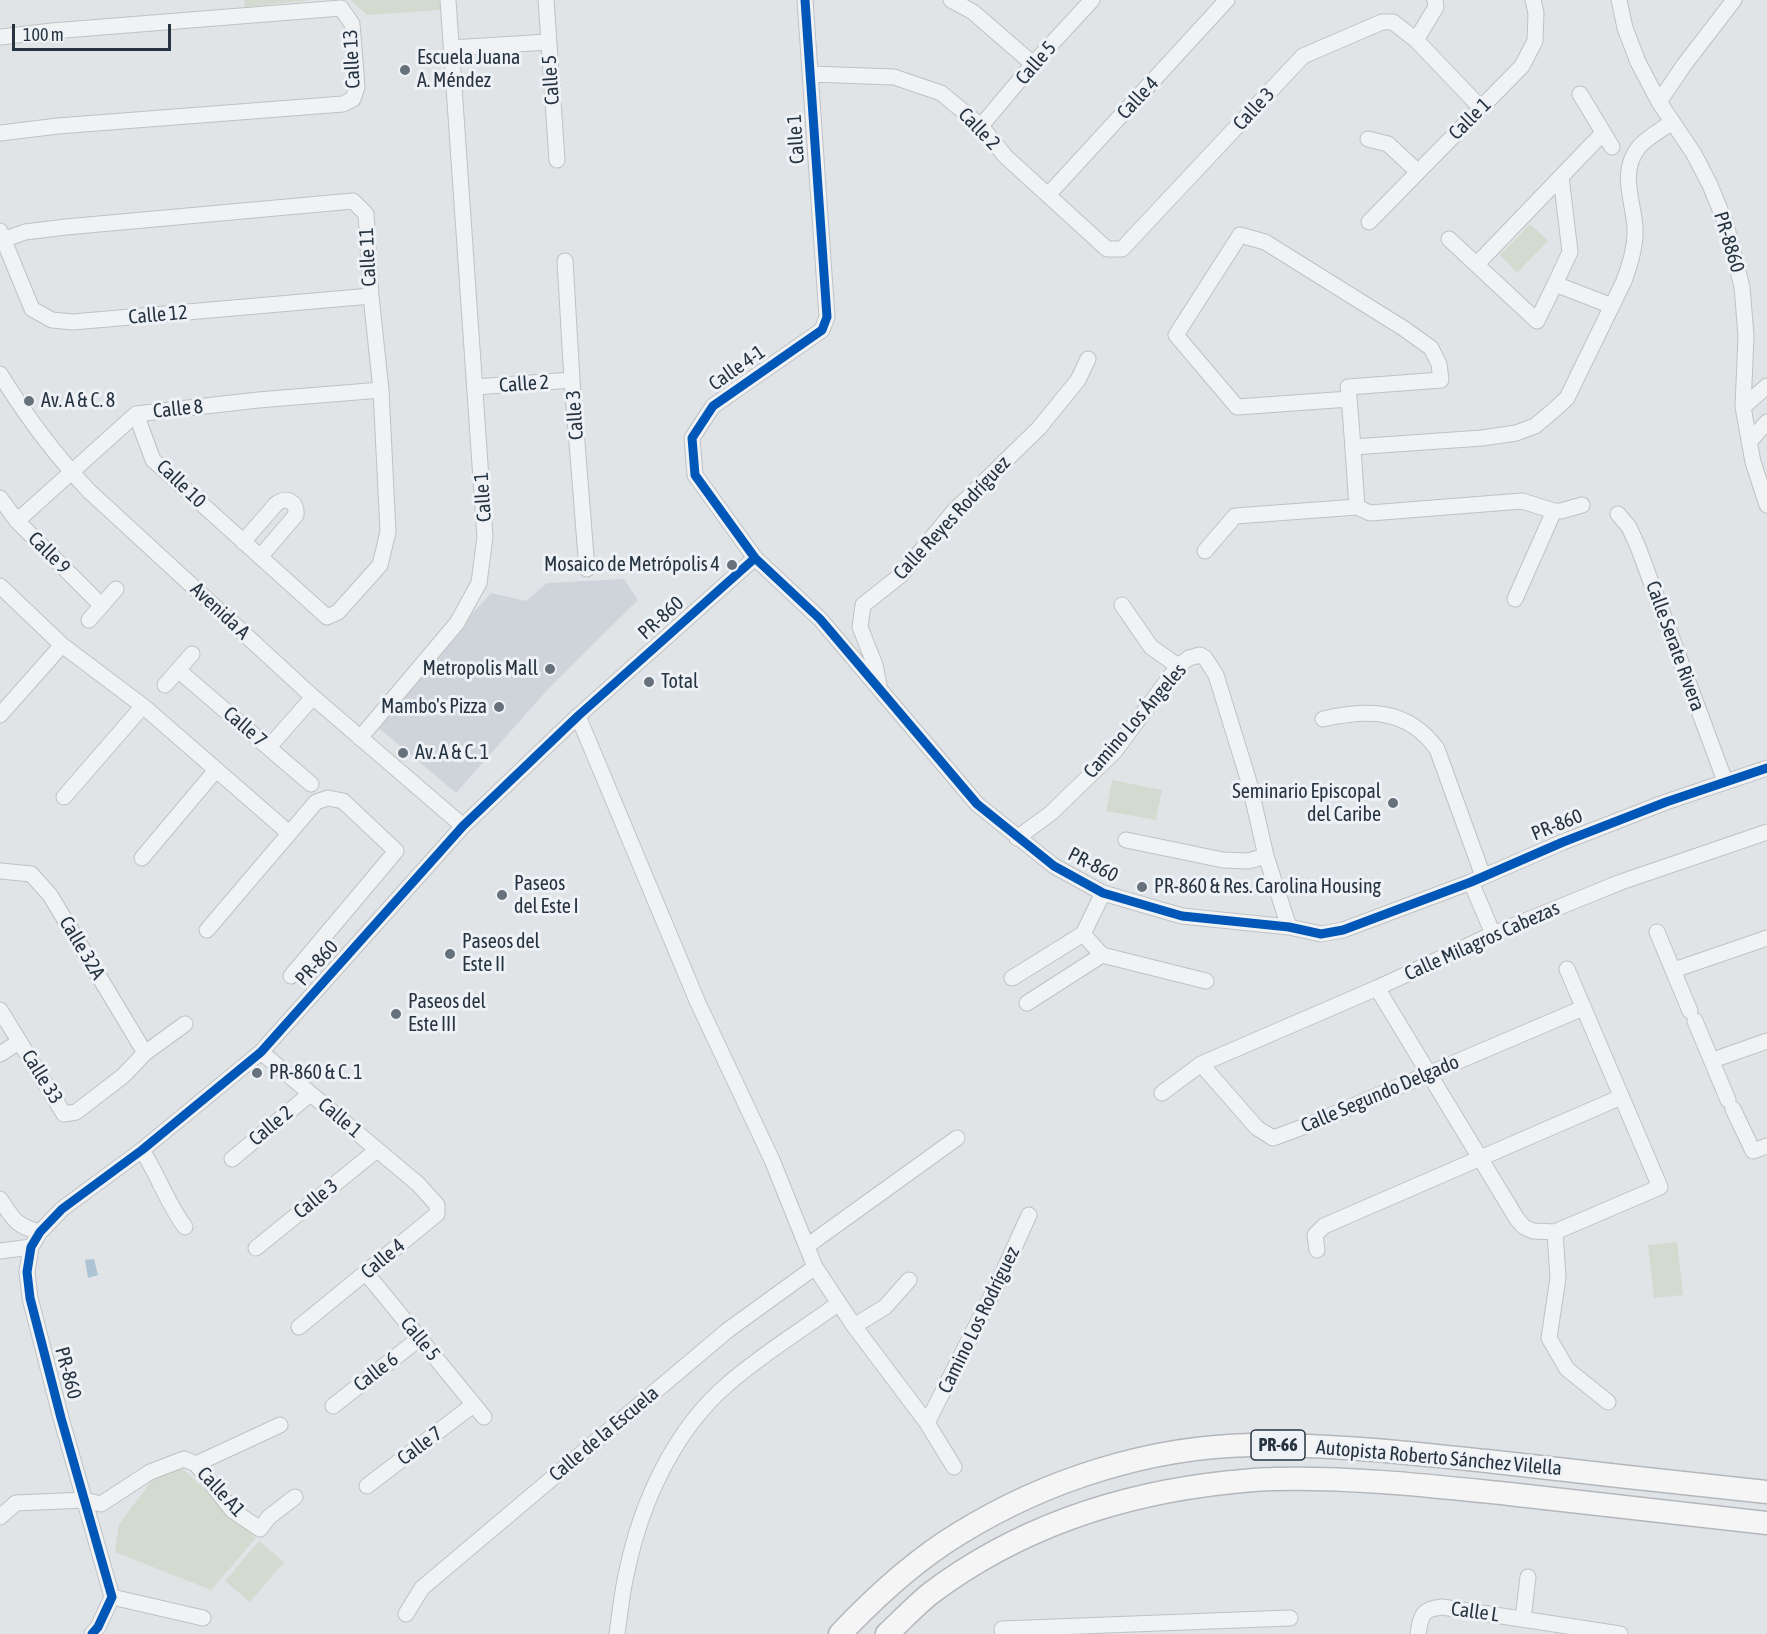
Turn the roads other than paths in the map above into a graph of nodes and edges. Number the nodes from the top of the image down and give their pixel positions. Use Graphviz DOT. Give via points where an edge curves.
graph roads {
  1 [pos="448,0"];
  2 [pos="546,0"];
  3 [pos="805,0"];
  4 [pos="951,0"];
  5 [pos="1091,0"];
  6 [pos="1227,0"];
  7 [pos="1435,0"];
  8 [pos="1533,0"];
  9 [pos="1618,0"];
  10 [pos="1734,0"];
  11 [pos="0,37"];
  12 [pos="1416,40"];
  13 [pos="548,42"];
  14 [pos="452,48"];
  15 [pos="1033,64"];
  16 [pos="810,74"];
  17 [pos="1580,94"];
  18 [pos="1659,102"];
  19 [pos="1481,108"];
  20 [pos="1672,122"];
  21 [pos="981,126"];
  22 [pos="0,133"];
  23 [pos="1604,133"];
  24 [pos="1368,139"];
  25 [pos="1612,147"];
  26 [pos="557,160"];
  27 [pos="1418,172"];
  28 [pos="1561,177"];
  29 [pos="1048,195"];
  30 [pos="1369,222"];
  31 [pos="1,236"];
  32 [pos="1449,238"];
  33 [pos="1117,249"];
  34 [pos="566,261"];
  35 [pos="1477,264"];
  36 [pos="824,276"];
  37 [pos="1556,284"];
  38 [pos="371,296"];
  39 [pos="1612,306"];
  40 [pos="1088,359"];
  41 [pos="0,374"];
  42 [pos="572,381"];
  43 [pos="1767,386"];
  44 [pos="475,387"];
  45 [pos="381,390"];
  46 [pos="1349,399"];
  47 [pos="1743,406"];
  48 [pos="136,414"];
  49 [pos="1767,422"];
  50 [pos="1749,442"];
  51 [pos="1353,447"];
  52 [pos="71,472"];
  53 [pos="0,498"];
  54 [pos="1582,505"];
  55 [pos="1767,505"];
  56 [pos="1357,507"];
  57 [pos="1554,511"];
  58 [pos="1618,514"];
  59 [pos="16,521"];
  60 [pos="243,542"];
  61 [pos="1205,551"];
  62 [pos="260,557"];
  63 [pos="755,558"];
  64 [pos="587,569"];
  65 [pos="0,586"];
  66 [pos="116,589"];
  67 [pos="1515,599"];
  68 [pos="101,604"];
  69 [pos="1122,605"];
  70 [pos="333,615"];
  71 [pos="89,620"];
  72 [pos="62,645"];
  73 [pos="192,654"];
  74 [pos="1178,666"];
  75 [pos="178,670"];
  76 [pos="165,685"];
  77 [pos="880,688"];
  78 [pos="313,697"];
  79 [pos="143,706"];
  80 [pos="0,715"];
  81 [pos="578,716"];
  82 [pos="1323,719"];
  83 [pos="360,738"];
  84 [pos="269,747"];
  85 [pos="1767,768"];
  86 [pos="216,770"];
  87 [pos="1725,782"];
  88 [pos="311,784"];
  89 [pos="64,797"];
  90 [pos="463,826"];
  91 [pos="1767,832"];
  92 [pos="289,833"];
  93 [pos="1017,838"];
  94 [pos="1126,840"];
  95 [pos="1266,856"];
  96 [pos="142,858"];
  97 [pos="0,871"];
  98 [pos="1477,879"];
  99 [pos="1103,893"];
  100 [pos="1289,927"];
  101 [pos="207,930"];
  102 [pos="1657,932"];
  103 [pos="1083,934"];
  104 [pos="1493,934"];
  105 [pos="1767,938"];
  106 [pos="1102,955"];
  107 [pos="1567,969"];
  108 [pos="1674,970"];
  109 [pos="291,976"];
  110 [pos="1012,978"];
  111 [pos="1206,981"];
  112 [pos="1377,988"];
  113 [pos="1027,1004"];
  114 [pos="1583,1008"];
  115 [pos="0,1010"];
  116 [pos="185,1024"];
  117 [pos="1767,1041"];
  118 [pos="19,1042"];
  119 [pos="261,1052"];
  120 [pos="145,1053"];
  121 [pos="0,1054"];
  122 [pos="1713,1060"];
  123 [pos="1201,1064"];
  124 [pos="1430,1073"];
  125 [pos="1162,1093"];
  126 [pos="310,1094"];
  127 [pos="1621,1097"];
  128 [pos="957,1138"];
  129 [pos="1760,1148"];
  130 [pos="142,1150"];
  131 [pos="377,1150"];
  132 [pos="1481,1158"];
  133 [pos="232,1159"];
  134 [pos="418,1184"];
  135 [pos="0,1199"];
  136 [pos="1029,1215"];
  137 [pos="185,1227"];
  138 [pos="40,1232"];
  139 [pos="1555,1232"];
  140 [pos="807,1246"];
  141 [pos="31,1247"];
  142 [pos="256,1248"];
  143 [pos="1317,1250"];
  144 [pos="0,1251"];
  145 [pos="815,1267"];
  146 [pos="366,1273"];
  147 [pos="909,1281"];
  148 [pos="839,1304"];
  149 [pos="854,1326"];
  150 [pos="299,1327"];
  151 [pos="420,1338"];
  152 [pos="1608,1402"];
  153 [pos="473,1405"];
  154 [pos="333,1406"];
  155 [pos="484,1417"];
  156 [pos="927,1423"];
  157 [pos="280,1425"];
  158 [pos="196,1464"];
  159 [pos="954,1467"];
  160 [pos="367,1486"];
  161 [pos="1767,1492"];
  162 [pos="295,1497"];
  163 [pos="84,1500"];
  164 [pos="1,1517"];
  165 [pos="1767,1523"];
  166 [pos="1528,1577"];
  167 [pos="112,1597"];
  168 [pos="406,1614"];
  169 [pos="203,1618"];
  170 [pos="1290,1618"];
  171 [pos="1523,1619"];
  172 [pos="1002,1631"];
  173 [pos="92,1634"];
  174 [pos="617,1634"];
  175 [pos="840,1634"];
  176 [pos="887,1634"];
  177 [pos="1418,1634"];
  178 [pos="1620,1634"];
  1 -- 14 [label="street, Calle 1"];
  2 -- 13 [label="street, Calle 5"];
  3 -- 16 [label="street, Calle 1"];
  4 -- 15 [label="street" via="973,12"];
  5 -- 15 [label="street, Calle 5"];
  6 -- 29 [label="street, Calle 4"];
  7 -- 12 [label="street" via="1436,7"];
  8 -- 19 [label="street, Calle 1" via="1535,41 1522,66"];
  9 -- 18 [label="street, PR-8860 / PR-8860" via="1638,62"];
  10 -- 18 [label="street"];
  11 -- 22 [label="street, Calle 13" via="341,8 352,24 357,87 353,99 343,104"];
  12 -- 19 [label="street, Calle 3"];
  12 -- 33 [label="street, Calle 3" via="1393,22 1382,22 1303,56 1122,249"];
  13 -- 14 [label="street"];
  13 -- 26 [label="street, Calle 5"];
  14 -- 44 [label="street, Calle 1"];
  15 -- 21 [label="street, Calle 5"];
  16 -- 21 [label="street, Calle 2" via="894,77 941,93"];
  16 -- 36 [label="street, Calle 1"];
  17 -- 23 [label="street"];
  18 -- 20 [label="street, PR-8860 / PR-8860"];
  19 -- 27 [label="street, Calle 1"];
  20 -- 39 [label="street" via="1639,146 1631,161 1628,182 1634,243"];
  20 -- 47 [label="street, PR-8860 / PR-8860" via="1710,185 1740,276 1746,336"];
  21 -- 29 [label="street, Calle 2" via="1005,156"];
  23 -- 25 [label="street"];
  23 -- 28 [label="street"];
  24 -- 27 [label="street" via="1388,144"];
  27 -- 30 [label="street, Calle 1"];
  28 -- 35 [label="street"];
  28 -- 37 [label="street" via="1570,252"];
  29 -- 33 [label="street, Calle 2" via="1107,249"];
  31 -- 38 [label="street, Calle 12" via="33,309 52,320 73,322"];
  31 -- 38 [label="street, Calle 11" via="353,201 366,214"];
  32 -- 35 [label="street"];
  34 -- 42 [label="street, Calle 3"];
  35 -- 37 [label="street" via="1537,321"];
  36 -- 63 [label="street, Calle 4-1" via="828,317 822,330 713,406 692,438 694,475"];
  37 -- 39 [label="street"];
  38 -- 45 [label="street, Calle 11"];
  39 -- 51 [label="street" via="1567,398 1535,426 1482,438"];
  40 -- 77 [label="street, Calle Reyes Rodríguez" via="1078,380 1039,428 954,511 901,575 863,605 860,627"];
  41 -- 52 [label="street, Avenida A"];
  42 -- 44 [label="street, Calle 2"];
  42 -- 64 [label="street, Calle 3"];
  43 -- 47 [label="street"];
  44 -- 83 [label="street, Calle 1" via="486,537 479,583 457,623"];
  45 -- 48 [label="street, Calle 8"];
  45 -- 70 [label="street, Calle 11" via="388,532 380,565"];
  46 -- 46 [label="street" via="1237,407 1176,335 1240,236 1265,242 1431,348 1441,380 1348,387"];
  46 -- 51 [label="street"];
  47 -- 50 [label="street, PR-8860 / PR-8860"];
  48 -- 52 [label="street, Calle 8"];
  48 -- 60 [label="street, Calle 10" via="153,460"];
  49 -- 50 [label="street"];
  50 -- 55 [label="street, PR-8860 / PR-8860"];
  51 -- 56 [label="street"];
  52 -- 59 [label="street, Calle 8"];
  52 -- 78 [label="street, Avenida A"];
  53 -- 59 [label="street, Calle 9"];
  54 -- 57 [label="street"];
  56 -- 57 [label="street" via="1370,513 1522,501"];
  56 -- 61 [label="street" via="1235,516"];
  57 -- 67 [label="street"];
  58 -- 87 [label="street, Calle Serate Rivera" via="1638,547"];
  59 -- 68 [label="street, Calle 9"];
  60 -- 62 [label="street, Calle 10"];
  60 -- 62 [label="street" via="276,504 291,501 296,514"];
  62 -- 70 [label="street, Calle 10" via="327,617"];
  63 -- 77 [label="street, PR-860 / PR-860" via="820,619"];
  63 -- 81 [label="street, PR-860 / PR-860"];
  65 -- 72 [label="street"];
  66 -- 68 [label="street"];
  68 -- 71 [label="street"];
  69 -- 74 [label="street" via="1151,646"];
  72 -- 79 [label="street"];
  72 -- 80 [label="street"];
  73 -- 75 [label="street"];
  74 -- 93 [label="street, Camino Los Ángeles" via="1115,751 1051,813"];
  74 -- 95 [label="street, Camino Los Ángeles" via="1200,655 1216,675 1249,782"];
  75 -- 76 [label="street"];
  75 -- 84 [label="street, Calle 7"];
  77 -- 93 [label="street, PR-860 / PR-860" via="977,804"];
  78 -- 83 [label="street, Avenida A"];
  78 -- 84 [label="street"];
  79 -- 86 [label="street"];
  79 -- 89 [label="street"];
  81 -- 90 [label="street, PR-860 / PR-860"];
  81 -- 140 [label="street" via="698,1003"];
  82 -- 98 [label="street" via="1372,712 1396,717 1428,737 1437,750"];
  83 -- 90 [label="street, Avenida A"];
  84 -- 88 [label="street, Calle 7"];
  85 -- 87 [label="street, PR-860 / PR-860"];
  86 -- 92 [label="street"];
  86 -- 96 [label="street"];
  87 -- 98 [label="street, PR-860 / PR-860" via="1573,838"];
  90 -- 119 [label="street, PR-860 / PR-860"];
  91 -- 104 [label="street, Calle Milagros Cabezas" via="1621,882"];
  92 -- 101 [label="street"];
  92 -- 109 [label="street" via="316,802 328,798 343,801 396,851"];
  93 -- 99 [label="street, PR-860 / PR-860" via="1054,866"];
  94 -- 95 [label="street" via="1223,860 1248,861"];
  95 -- 100 [label="street, Camino Los Ángeles"];
  97 -- 120 [label="street, Calle 32A" via="31,874 50,895"];
  98 -- 100 [label="street, PR-860 / PR-860" via="1344,930 1321,934"];
  98 -- 104 [label="street"];
  99 -- 100 [label="street, PR-860 / PR-860" via="1182,916"];
  99 -- 103 [label="street"];
  102 -- 108 [label="street"];
  103 -- 106 [label="street"];
  103 -- 110 [label="street"];
  104 -- 112 [label="street, Calle Milagros Cabezas"];
  105 -- 108 [label="street"];
  106 -- 111 [label="street"];
  106 -- 113 [label="street"];
  107 -- 114 [label="street"];
  108 -- 122 [label="street"];
  112 -- 123 [label="street, Calle Milagros Cabezas"];
  112 -- 124 [label="street"];
  114 -- 124 [label="street, Calle Segundo Delgado"];
  114 -- 127 [label="street"];
  115 -- 118 [label="street, Calle 33"];
  116 -- 120 [label="street"];
  117 -- 122 [label="street"];
  118 -- 120 [label="street, Calle 33" via="64,1114 76,1112 123,1076"];
  118 -- 121 [label="street"];
  119 -- 126 [label="street, Calle 1"];
  119 -- 130 [label="street, PR-860 / PR-860"];
  122 -- 129 [label="street" via="1731,1105"];
  123 -- 124 [label="street, Calle Segundo Delgado" via="1257,1128 1273,1138"];
  123 -- 125 [label="street, Calle Milagros Cabezas"];
  124 -- 132 [label="street"];
  126 -- 131 [label="street, Calle 1"];
  126 -- 133 [label="street, Calle 2"];
  127 -- 132 [label="street"];
  127 -- 139 [label="street" via="1660,1187"];
  128 -- 140 [label="street"];
  130 -- 137 [label="street" via="173,1212"];
  130 -- 138 [label="street, PR-860 / PR-860" via="62,1209"];
  131 -- 134 [label="street, Calle 1"];
  131 -- 142 [label="street, Calle 3"];
  132 -- 139 [label="street" via="1524,1227"];
  132 -- 143 [label="street" via="1324,1226 1315,1235"];
  134 -- 146 [label="street, Calle 4" via="437,1205 437,1214"];
  135 -- 138 [label="street" via="17,1223"];
  136 -- 156 [label="street, Camino Los Rodríguez"];
  138 -- 141 [label="street, PR-860 / PR-860"];
  139 -- 152 [label="street" via="1558,1278 1549,1338 1567,1369"];
  140 -- 145 [label="street"];
  141 -- 144 [label="street"];
  141 -- 163 [label="street, PR-860 / PR-860" via="27,1272 30,1298"];
  145 -- 148 [label="street"];
  145 -- 168 [label="street, Calle de la Escuela" via="728,1330 422,1588"];
  146 -- 150 [label="street, Calle 4"];
  146 -- 151 [label="street, Calle 5"];
  147 -- 149 [label="street" via="885,1307"];
  148 -- 149 [label="street"];
  148 -- 174 [label="street" via="727,1385 687,1430 652,1491 638,1528"];
  149 -- 156 [label="street"];
  151 -- 153 [label="street, Calle 5"];
  151 -- 154 [label="street, Calle 6"];
  153 -- 155 [label="street, Calle 5"];
  153 -- 160 [label="street, Calle 7"];
  156 -- 159 [label="street"];
  157 -- 158 [label="street"];
  158 -- 162 [label="street, Calle A1" via="232,1510 260,1529 273,1513"];
  158 -- 163 [label="street, Calle A1" via="184,1459 150,1472 101,1504"];
  161 -- 175 [label="highway, Autopista Roberto Sánchez Vilella / PR-66" via="1343,1447 1249,1445 1171,1453 1063,1483 960,1533 898,1577"];
  163 -- 164 [label="street, Calle A1" via="16,1503"];
  163 -- 167 [label="street, PR-860 / PR-860"];
  165 -- 176 [label="highway, Autopista Roberto Sánchez Vilella / PR-66" via="1370,1480 1271,1479 1176,1489 1105,1505 1014,1541 930,1594"];
  166 -- 171 [label="street"];
  167 -- 169 [label="street"];
  167 -- 173 [label="street"];
  170 -- 172 [label="street"];
  171 -- 177 [label="street, Calle L" via="1442,1607 1428,1609"];
  171 -- 178 [label="street, Calle L"];
}
